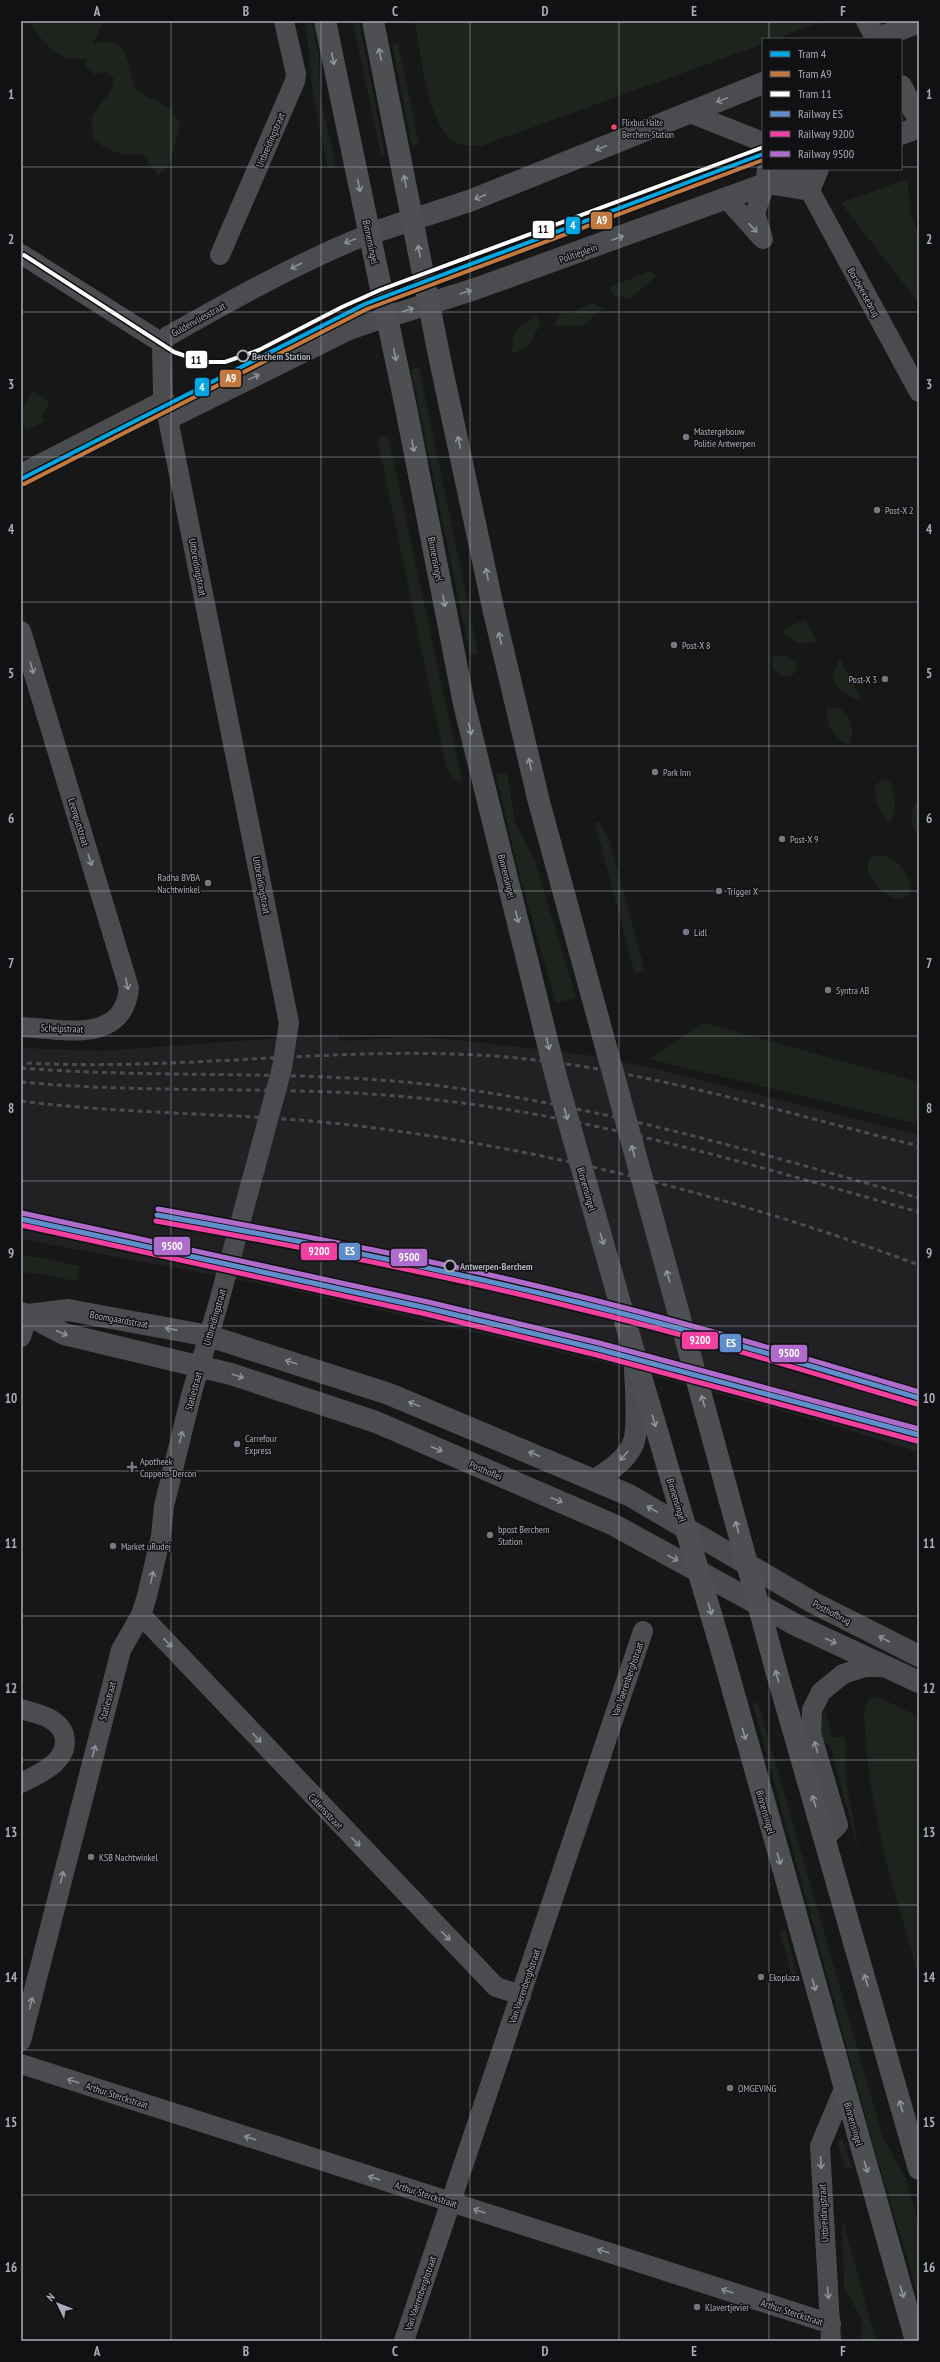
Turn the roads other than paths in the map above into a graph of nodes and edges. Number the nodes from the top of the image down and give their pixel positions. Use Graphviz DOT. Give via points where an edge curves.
graph roads {
  1 [pos="284,21"];
  2 [pos="325,21"];
  3 [pos="373,21"];
  4 [pos="867,21"];
  5 [pos="919,22"];
  6 [pos="876,38"];
  7 [pos="879,38"];
  8 [pos="760,84"];
  9 [pos="902,88"];
  10 [pos="690,113"];
  11 [pos="919,120"];
  12 [pos="919,127"];
  13 [pos="902,134"];
  14 [pos="762,142"];
  15 [pos="802,170"];
  16 [pos="819,170"];
  17 [pos="767,179"];
  18 [pos="810,191"];
  19 [pos="726,199"];
  20 [pos="413,219"];
  21 [pos="369,234"];
  22 [pos="21,254"];
  23 [pos="220,255"];
  24 [pos="429,303"];
  25 [pos="387,317"];
  26 [pos="162,343"];
  27 [pos="919,392"];
  28 [pos="167,410"];
  29 [pos="21,474"];
  30 [pos="21,631"];
  31 [pos="122,1013"];
  32 [pos="21,1027"];
  33 [pos="24,1314"];
  34 [pos="209,1336"];
  35 [pos="21,1337"];
  36 [pos="635,1356"];
  37 [pos="200,1366"];
  38 [pos="595,1480"];
  39 [pos="686,1528"];
  40 [pos="747,1564"];
  41 [pos="698,1572"];
  42 [pos="758,1605"];
  43 [pos="141,1615"];
  44 [pos="643,1631"];
  45 [pos="919,1656"];
  46 [pos="886,1667"];
  47 [pos="919,1682"];
  48 [pos="21,1709"];
  49 [pos="21,1783"];
  50 [pos="825,1838"];
  51 [pos="521,1995"];
  52 [pos="21,2041"];
  53 [pos="21,2064"];
  54 [pos="844,2089"];
  55 [pos="919,2169"];
  56 [pos="451,2202"];
  57 [pos="831,2332"];
  58 [pos="404,2341"];
  59 [pos="916,2341"];
  1 -- 23 [label="street, Uitbreidingstraat" via="296,74 295,80"];
  2 -- 21 [label="main road, Binnensingel, one-way"];
  20 -- 3 [label="main road, one-way"];
  4 -- 6 [label="highway"];
  5 -- 7 [label="street, bridge"];
  8 -- 10 [label="street, one-way"];
  9 -- 11 [label="highway"];
  10 -- 14 [label="street"];
  10 -- 20 [label="street, one-way" via="472,200"];
  12 -- 13 [label="street"];
  15 -- 17 [label="street, Politieplein"];
  16 -- 18 [label="street"];
  17 -- 18 [label="street"];
  17 -- 19 [label="street, Politieplein"];
  19 -- 17 [label="street, one-way" via="763,239 755,213"];
  18 -- 27 [label="street, Borsbeeksebrug"];
  24 -- 19 [label="street, Politieplein, one-way" via="490,284"];
  20 -- 21 [label="street"];
  24 -- 20 [label="main road, one-way"];
  21 -- 25 [label="main road, Binnensingel"];
  21 -- 26 [label="street, Guldenvliesstraat, one-way" via="264,282 168,336"];
  22 -- 26 [label="street"];
  25 -- 24 [label="street, Politieplein, one-way"];
  40 -- 24 [label="main road, one-way" via="539,802 494,612"];
  28 -- 25 [label="street, one-way" via="349,330"];
  25 -- 36 [label="main road, Binnensingel, one-way" via="464,704 556,1077"];
  26 -- 28 [label="street, Guldenvliesstraat"];
  28 -- 29 [label="street"];
  28 -- 34 [label="street, Uitbreidingstraat" via="289,1023 282,1068"];
  30 -- 31 [label="street, Leemputstraat, one-way" via="128,988 127,1001"];
  31 -- 32 [label="street, Schelpstraat" via="113,1022 84,1030"];
  34 -- 33 [label="street, Boomgaardstraat, one-way" via="68,1310"];
  33 -- 35 [label="street"];
  33 -- 37 [label="street, one-way" via="64,1334"];
  34 -- 37 [label="street, Uitbreidingstraat"];
  38 -- 34 [label="street, one-way" via="388,1394"];
  36 -- 38 [label="street, one-way" via="636,1420 633,1444 614,1467"];
  36 -- 39 [label="main road, Binnensingel, one-way"];
  37 -- 41 [label="street, Posthoflei, one-way" via="376,1422 608,1523"];
  43 -- 37 [label="street, Statiestraat, one-way" via="161,1536 164,1506"];
  39 -- 38 [label="street, one-way" via="629,1495"];
  39 -- 40 [label="street"];
  39 -- 41 [label="main road, Binnensingel"];
  40 -- 42 [label="main road"];
  45 -- 40 [label="street, Posthofbrug, one-way" via="812,1602"];
  41 -- 42 [label="street, Posthoflei"];
  41 -- 54 [label="main road, Binnensingel, one-way"];
  42 -- 46 [label="street, one-way"];
  50 -- 42 [label="main road, one-way"];
  43 -- 51 [label="street, Callensstraat, one-way" via="341,1827 496,1986"];
  52 -- 43 [label="street, Statiestraat, one-way" via="121,1650"];
  44 -- 51 [label="street, Van Vaerenberghstraat"];
  46 -- 47 [label="street"];
  50 -- 46 [label="street, one-way" via="838,1825 811,1733 812,1710 822,1692 843,1674 865,1667"];
  48 -- 49 [label="street" via="50,1718 64,1735 61,1756 48,1770"];
  55 -- 50 [label="main road, one-way"];
  51 -- 56 [label="street, Van Vaerenberghstraat"];
  56 -- 53 [label="street, Arthur Sterckstraat, one-way"];
  54 -- 57 [label="street, Uitbreidingstraat, one-way" via="820,2146"];
  54 -- 59 [label="main road, Binnensingel, one-way"];
  57 -- 56 [label="street, Arthur Sterckstraat, one-way"];
  56 -- 58 [label="street, Van Vaerenberghstraat"];
}
